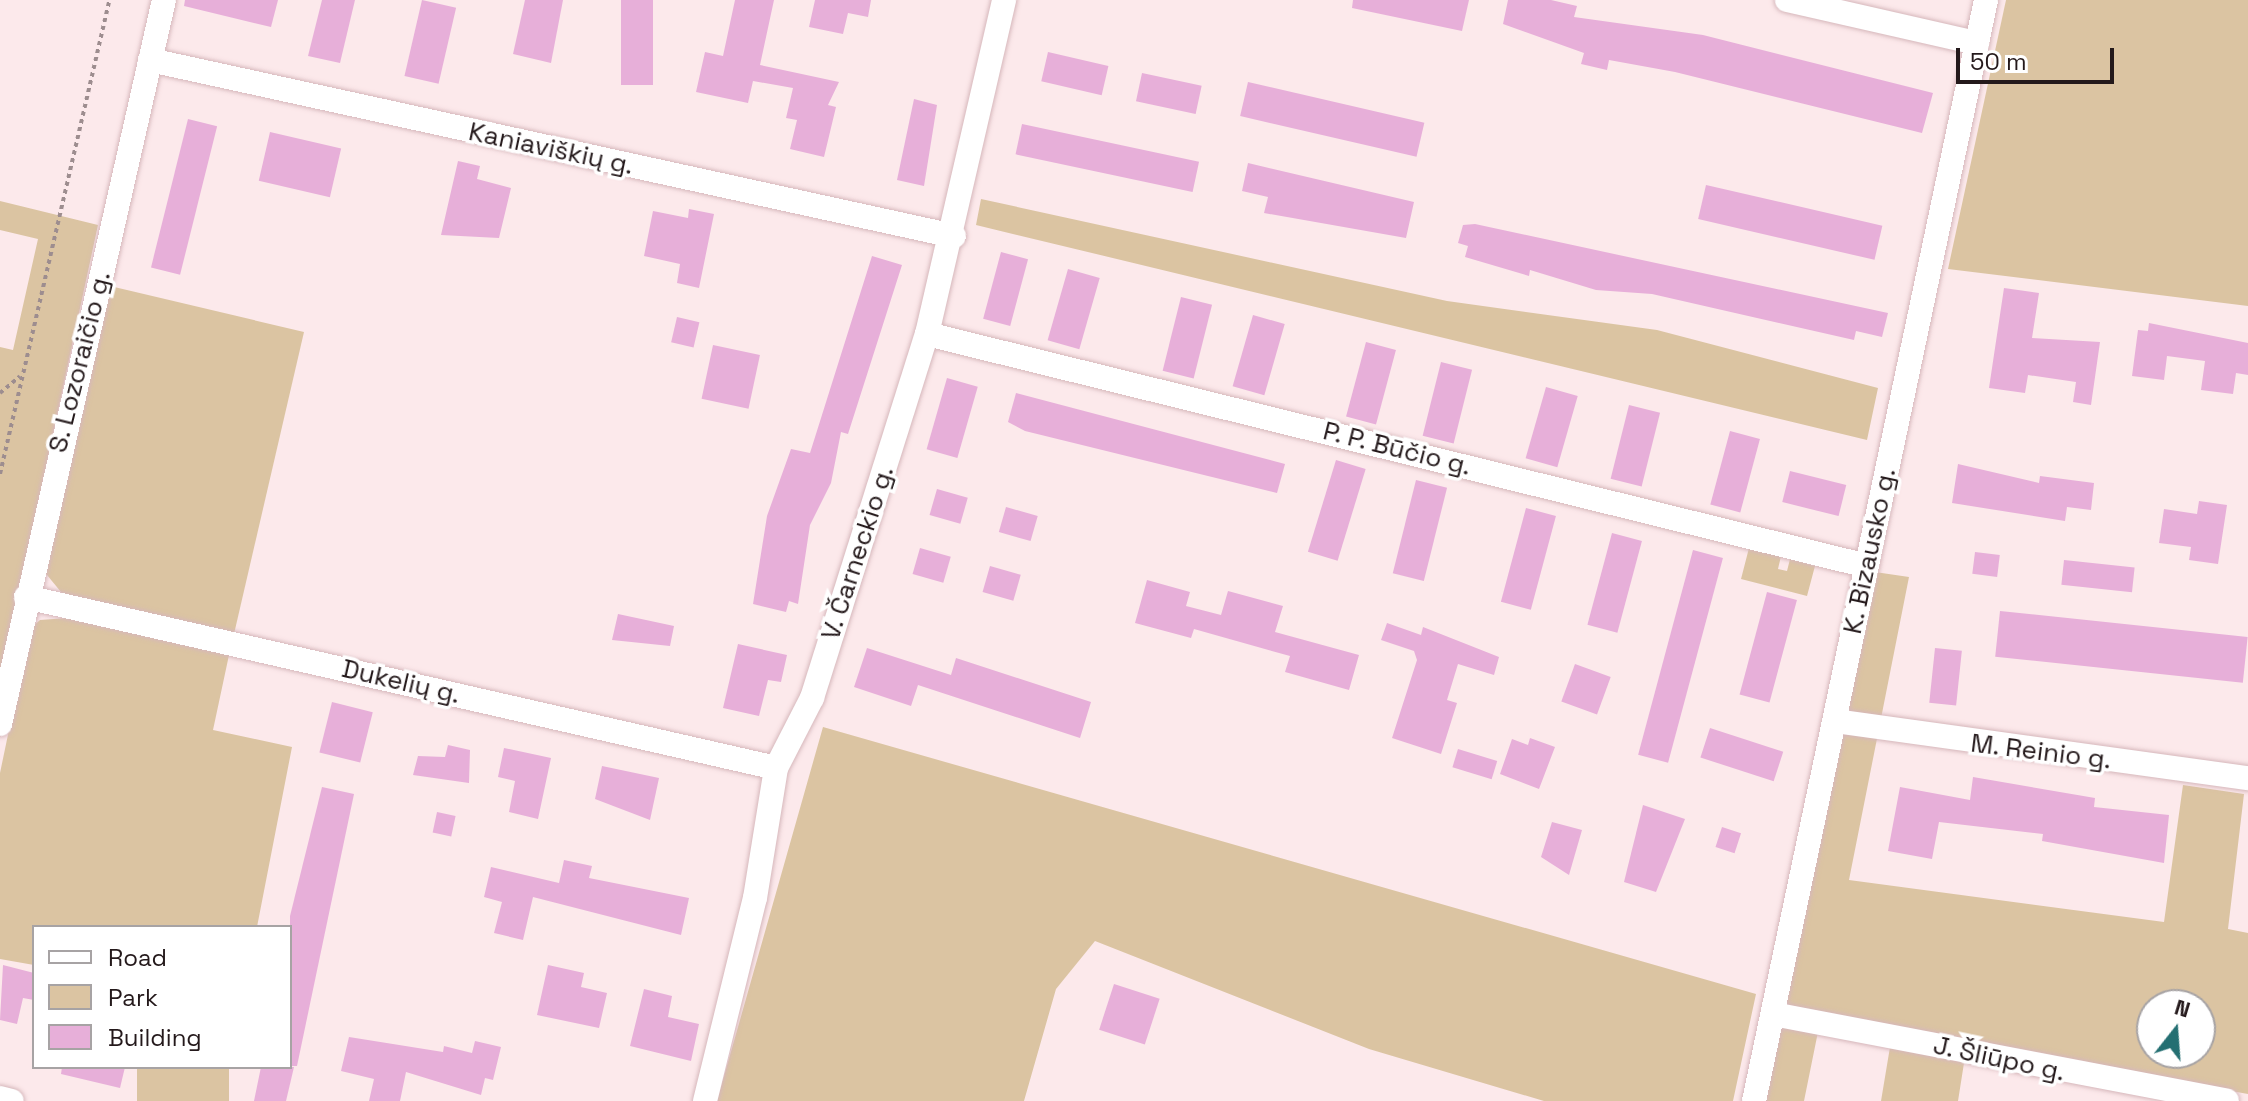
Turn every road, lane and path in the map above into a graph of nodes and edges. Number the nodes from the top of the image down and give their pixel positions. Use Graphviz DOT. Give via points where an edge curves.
graph roads {
  1 [pos="109,0"];
  2 [pos="164,0"];
  3 [pos="1004,0"];
  4 [pos="1787,0"];
  5 [pos="1986,0"];
  6 [pos="1977,43"];
  7 [pos="150,60"];
  8 [pos="954,236"];
  9 [pos="927,334"];
  10 [pos="21,375"];
  11 [pos="0,393"];
  12 [pos="0,474"];
  13 [pos="1867,566"];
  14 [pos="26,597"];
  15 [pos="1835,721"];
  16 [pos="0,724"];
  17 [pos="776,768"];
  18 [pos="2248,778"];
  19 [pos="1773,1014"];
  20 [pos="0,1098"];
  21 [pos="12,1101"];
  22 [pos="705,1101"];
  23 [pos="1754,1101"];
  24 [pos="2227,1101"];
  1 -- 10 [label="path"];
  2 -- 7 [label="street, S. Lozoraičio g."];
  3 -- 8 [label="street, V. Čarneckio g."];
  4 -- 6 [label="street"];
  5 -- 6 [label="street, K. Bizausko g."];
  6 -- 13 [label="street, K. Bizausko g."];
  7 -- 8 [label="street, Kaniaviškių g."];
  7 -- 14 [label="street, S. Lozoraičio g."];
  8 -- 9 [label="street, V. Čarneckio g."];
  9 -- 13 [label="street, P. P. Būčio g."];
  9 -- 17 [label="street, V. Čarneckio g." via="812,698"];
  10 -- 11 [label="path"];
  10 -- 12 [label="path"];
  13 -- 15 [label="street, K. Bizausko g."];
  14 -- 16 [label="street, S. Lozoraičio g."];
  14 -- 17 [label="street, Dukelių g."];
  15 -- 18 [label="street, M. Reinio g."];
  15 -- 19 [label="street, K. Bizausko g."];
  17 -- 22 [label="street, V. Čarneckio g." via="755,898"];
  19 -- 23 [label="street, K. Bizausko g."];
  19 -- 24 [label="street, J. Šliūpo g."];
  20 -- 21 [label="street"];
}
